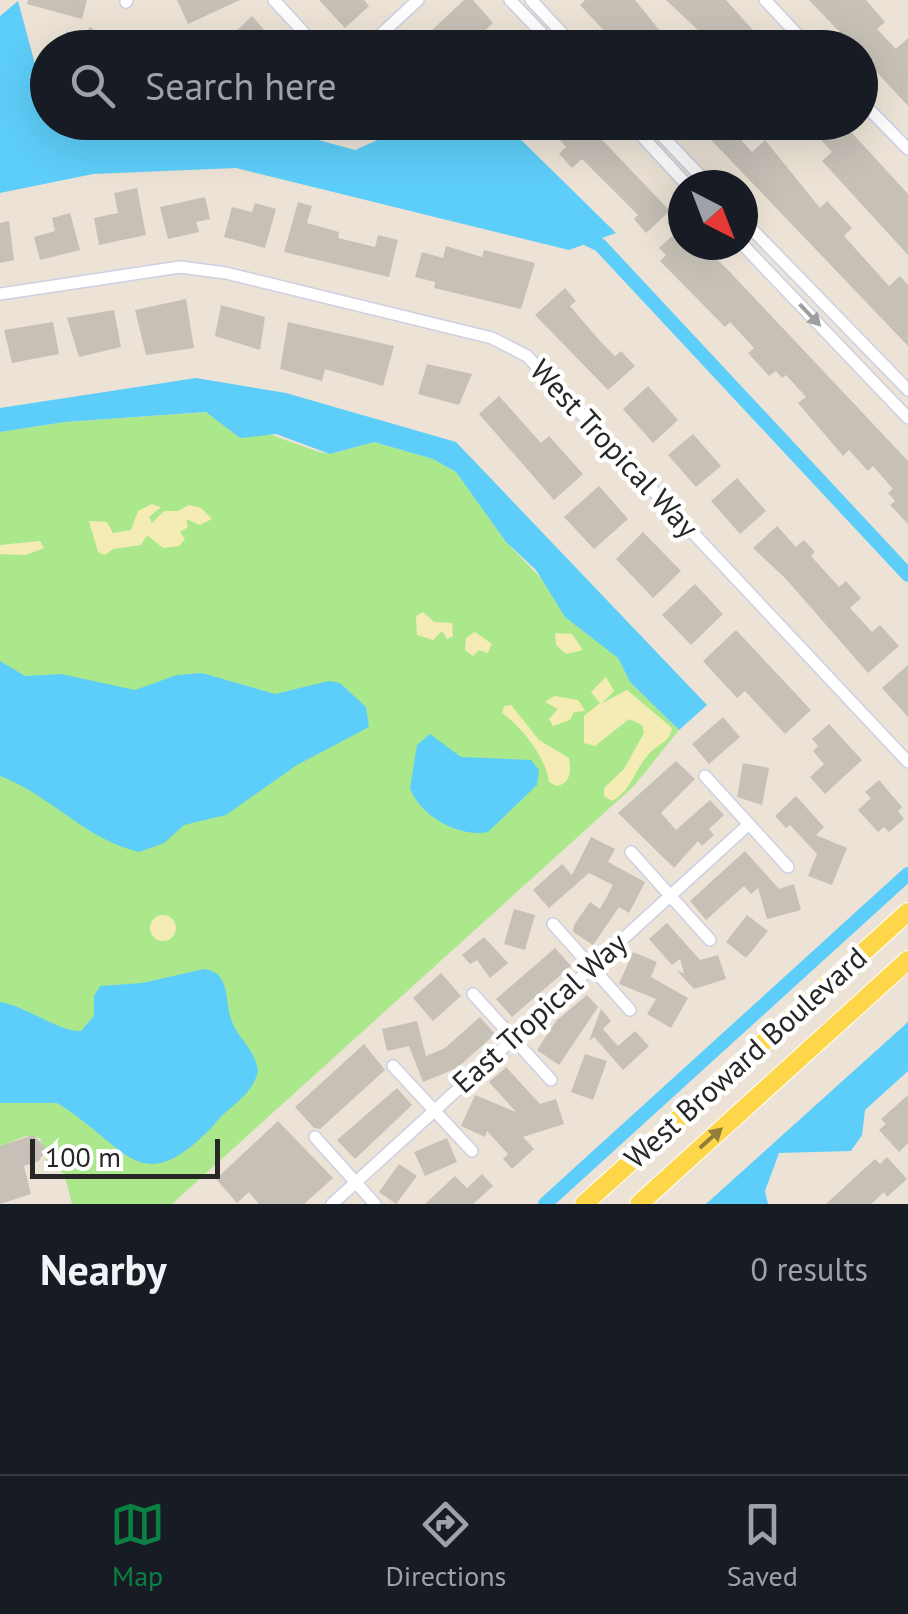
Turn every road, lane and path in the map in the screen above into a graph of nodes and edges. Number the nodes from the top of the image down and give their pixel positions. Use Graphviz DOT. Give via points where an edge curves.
graph roads {
  1 [pos="274,0"];
  2 [pos="418,0"];
  3 [pos="510,0"];
  4 [pos="530,0"];
  5 [pos="765,0"];
  6 [pos="302,30"];
  7 [pos="386,30"];
  8 [pos="539,30"];
  9 [pos="559,30"];
  10 [pos="793,30"];
  11 [pos="878,119"];
  12 [pos="646,140"];
  13 [pos="666,140"];
  14 [pos="908,150"];
  15 [pos="673,170"];
  16 [pos="695,170"];
  17 [pos="758,235"];
  18 [pos="757,260"];
  19 [pos="0,294"];
  20 [pos="908,390"];
  21 [pos="908,418"];
  22 [pos="908,762"];
  23 [pos="705,776"];
  24 [pos="749,824"];
  25 [pos="631,852"];
  26 [pos="788,866"];
  27 [pos="670,895"];
  28 [pos="908,912"];
  29 [pos="553,924"];
  30 [pos="710,940"];
  31 [pos="908,960"];
  32 [pos="591,967"];
  33 [pos="473,994"];
  34 [pos="630,1010"];
  35 [pos="512,1038"];
  36 [pos="393,1066"];
  37 [pos="551,1080"];
  38 [pos="432,1110"];
  39 [pos="315,1137"];
  40 [pos="472,1151"];
  41 [pos="354,1182"];
  42 [pos="589,1201"];
  43 [pos="332,1204"];
  44 [pos="374,1204"];
  45 [pos="639,1204"];
  1 -- 6 [label="street"];
  2 -- 7 [label="street"];
  3 -- 8 [label="street"];
  4 -- 9 [label="street"];
  5 -- 10 [label="street"];
  11 -- 14 [label="street"];
  12 -- 15 [label="street"];
  13 -- 16 [label="street"];
  17 -- 20 [label="street"];
  18 -- 21 [label="street, one-way"];
  19 -- 22 [label="street, West Tropical Way" via="180,266 492,338 527,356"];
  23 -- 24 [label="street"];
  24 -- 26 [label="street"];
  24 -- 27 [label="street, East Tropical Way"];
  25 -- 27 [label="street"];
  27 -- 30 [label="street"];
  27 -- 32 [label="street, East Tropical Way"];
  28 -- 42 [label="main road, West Broward Boulevard"];
  29 -- 32 [label="street"];
  45 -- 31 [label="main road, West Broward Boulevard, one-way"];
  32 -- 34 [label="street"];
  32 -- 35 [label="street, East Tropical Way"];
  33 -- 35 [label="street"];
  35 -- 37 [label="street"];
  35 -- 38 [label="street, East Tropical Way"];
  36 -- 38 [label="street"];
  38 -- 40 [label="street"];
  38 -- 41 [label="street, East Tropical Way"];
  39 -- 41 [label="street"];
  41 -- 43 [label="street, East Tropical Way"];
  41 -- 44 [label="street"];
}
